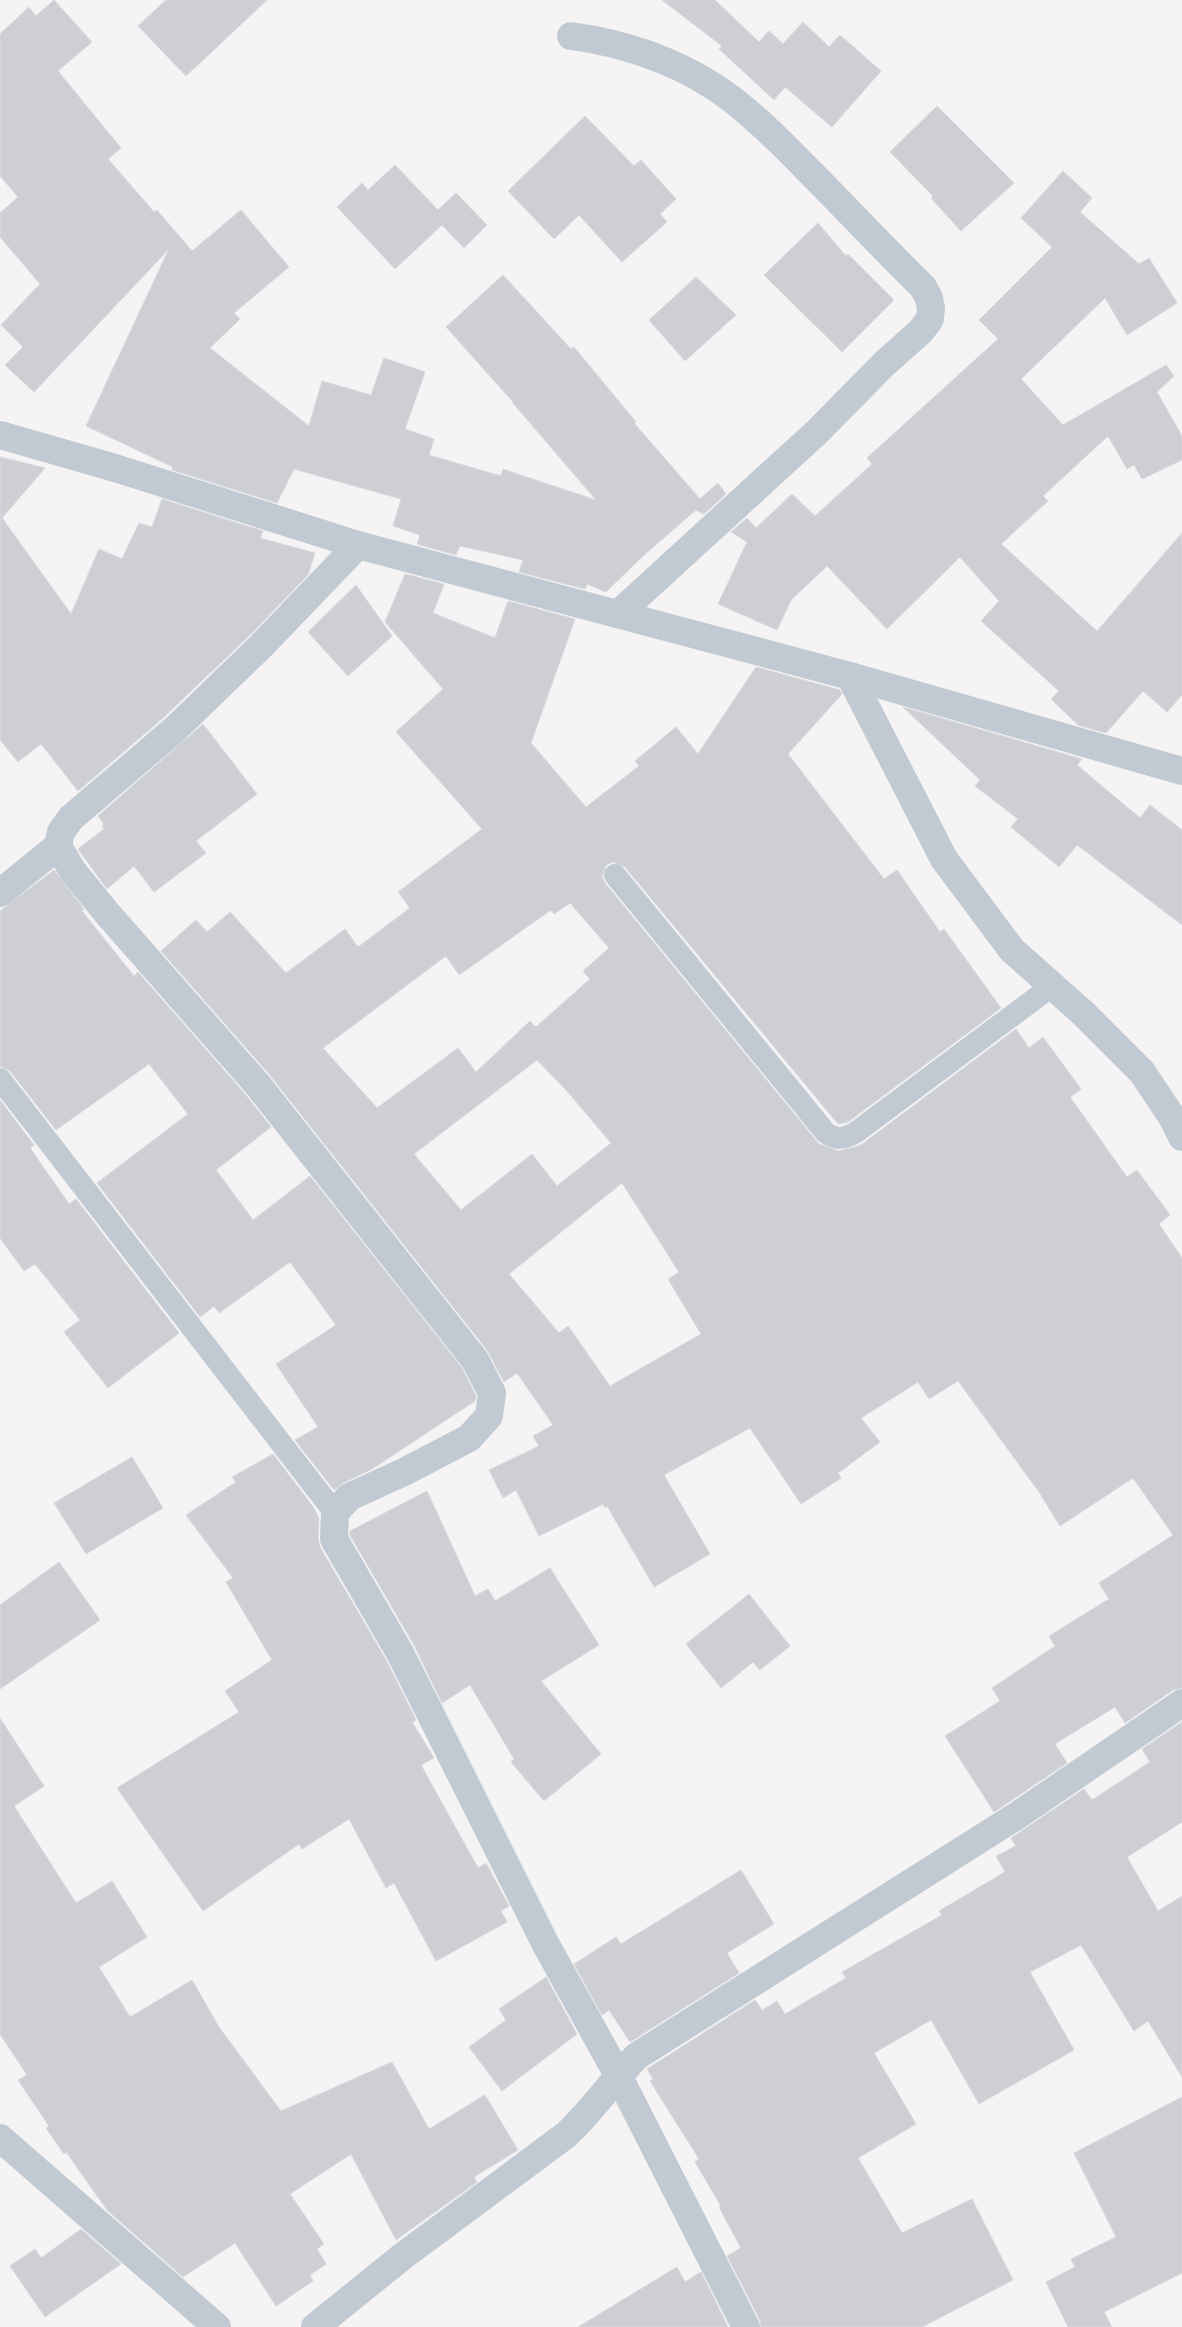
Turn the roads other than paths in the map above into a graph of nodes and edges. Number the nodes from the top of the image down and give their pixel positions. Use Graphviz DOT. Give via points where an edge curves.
graph roads {
  1 [pos="571,36"];
  2 [pos="0,435"];
  3 [pos="358,545"];
  4 [pos="618,614"];
  5 [pos="850,676"];
  6 [pos="1182,771"];
  7 [pos="58,846"];
  8 [pos="615,875"];
  9 [pos="0,893"];
  10 [pos="1052,986"];
  11 [pos="0,1079"];
  12 [pos="1182,1136"];
  13 [pos="335,1512"];
  14 [pos="1182,1703"];
  15 [pos="618,2075"];
  16 [pos="0,2138"];
  17 [pos="217,2327"];
  18 [pos="315,2327"];
  19 [pos="746,2327"];
  1 -- 4 [label="street" via="610,42 655,56 713,86 774,135 801,162 923,287 930,298 931,308 930,320 921,331 817,432"];
  2 -- 3 [label="street"];
  3 -- 4 [label="street"];
  3 -- 7 [label="street" via="261,646 180,723 71,818 61,832"];
  4 -- 5 [label="street"];
  5 -- 6 [label="street"];
  5 -- 10 [label="street" via="944,859 1012,950"];
  7 -- 9 [label="street"];
  7 -- 13 [label="street" via="72,870 106,912 257,1084 474,1360 492,1393 489,1416 469,1438 349,1497"];
  8 -- 10 [label="lane" via="826,1133 835,1138 855,1134"];
  10 -- 12 [label="street" via="1142,1072"];
  11 -- 13 [label="lane"];
  13 -- 15 [label="street" via="334,1539 400,1653 545,1943"];
  14 -- 15 [label="street" via="1018,1815 637,2056"];
  15 -- 18 [label="street" via="587,2116 566,2136 404,2256"];
  15 -- 19 [label="street"];
  16 -- 17 [label="street"];
}
